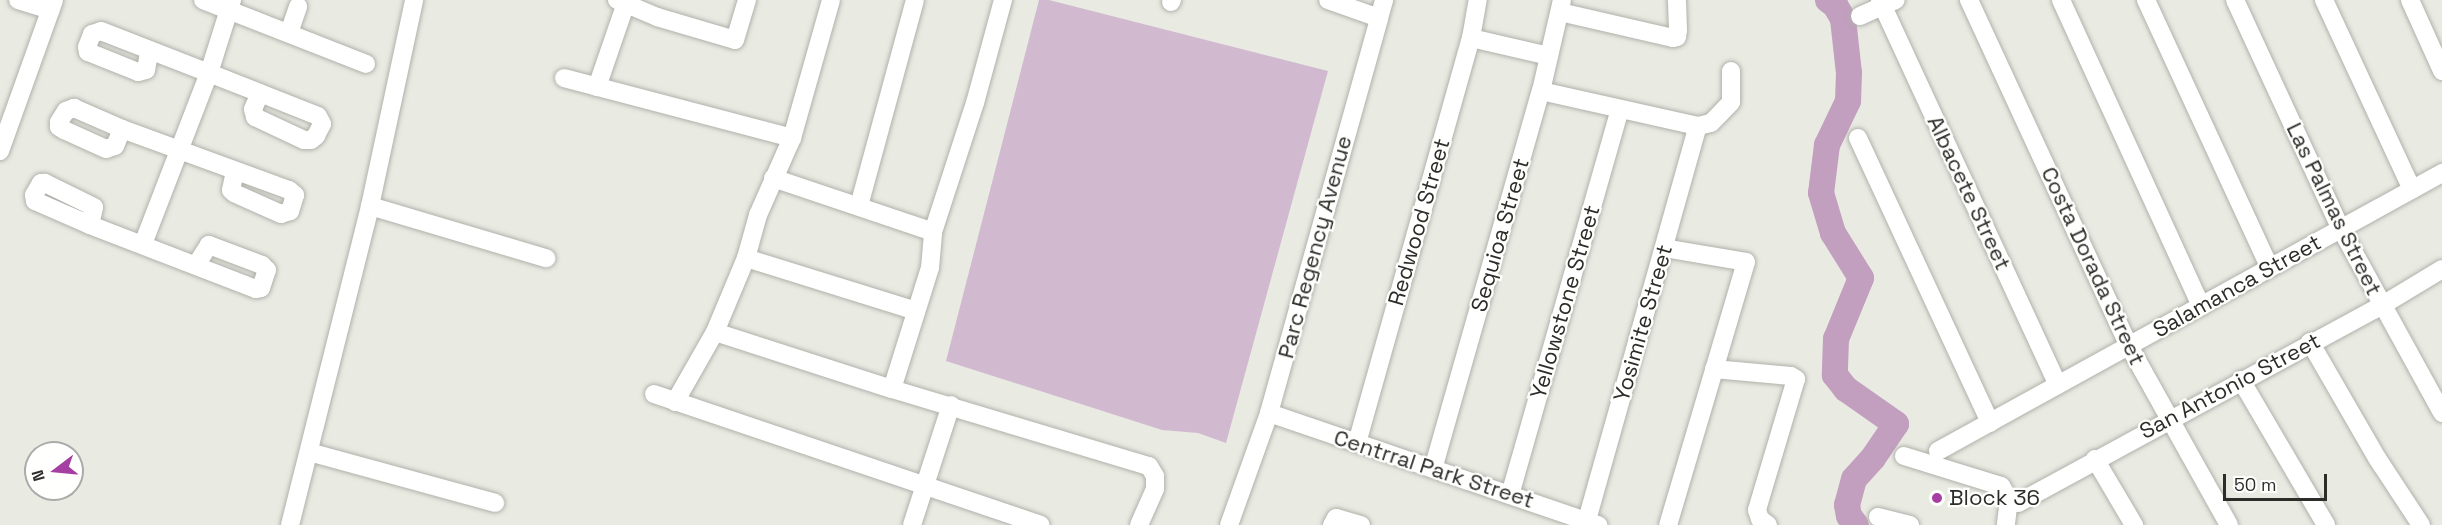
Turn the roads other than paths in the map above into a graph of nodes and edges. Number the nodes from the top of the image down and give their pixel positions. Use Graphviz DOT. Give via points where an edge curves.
graph roads {
  1 [pos="18,0"];
  2 [pos="203,0"];
  3 [pos="414,0"];
  4 [pos="747,0"];
  5 [pos="831,0"];
  6 [pos="915,0"];
  7 [pos="1003,0"];
  8 [pos="1329,0"];
  9 [pos="1384,0"];
  10 [pos="1478,0"];
  11 [pos="1677,0"];
  12 [pos="1969,0"];
  13 [pos="2061,0"];
  14 [pos="2146,0"];
  15 [pos="2235,0"];
  16 [pos="2324,0"];
  17 [pos="2410,0"];
  18 [pos="621,2"];
  19 [pos="1886,2"];
  20 [pos="52,5"];
  21 [pos="231,5"];
  22 [pos="1561,6"];
  23 [pos="298,7"];
  24 [pos="660,9"];
  25 [pos="1860,16"];
  26 [pos="1379,18"];
  27 [pos="289,33"];
  28 [pos="1472,38"];
  29 [pos="149,52"];
  30 [pos="1549,56"];
  31 [pos="366,64"];
  32 [pos="1731,71"];
  33 [pos="2442,71"];
  34 [pos="209,73"];
  35 [pos="564,78"];
  36 [pos="597,87"];
  37 [pos="1541,91"];
  38 [pos="260,93"];
  39 [pos="1620,109"];
  40 [pos="1698,126"];
  41 [pos="122,129"];
  42 [pos="792,138"];
  43 [pos="1858,138"];
  44 [pos="182,149"];
  45 [pos="0,151"];
  46 [pos="235,171"];
  47 [pos="2442,173"];
  48 [pos="773,178"];
  49 [pos="2412,190"];
  50 [pos="370,206"];
  51 [pos="859,206"];
  52 [pos="90,225"];
  53 [pos="2341,229"];
  54 [pos="933,232"];
  55 [pos="142,244"];
  56 [pos="1664,248"];
  57 [pos="546,258"];
  58 [pos="746,258"];
  59 [pos="196,265"];
  60 [pos="2270,268"];
  61 [pos="2442,269"];
  62 [pos="2201,306"];
  63 [pos="2381,306"];
  64 [pos="916,311"];
  65 [pos="715,332"];
  66 [pos="2310,342"];
  67 [pos="2128,346"];
  68 [pos="1714,369"];
  69 [pos="2241,380"];
  70 [pos="2058,385"];
  71 [pos="892,389"];
  72 [pos="654,394"];
  73 [pos="675,402"];
  74 [pos="951,405"];
  75 [pos="1269,413"];
  76 [pos="2442,413"];
  77 [pos="2168,420"];
  78 [pos="1990,423"];
  79 [pos="1357,443"];
  80 [pos="1938,451"];
  81 [pos="309,452"];
  82 [pos="1904,456"];
  83 [pos="2095,459"];
  84 [pos="1432,469"];
  85 [pos="926,487"];
  86 [pos="1510,495"];
  87 [pos="495,503"];
  88 [pos="2018,503"];
  89 [pos="1878,517"];
  90 [pos="1334,521"];
  91 [pos="1593,523"];
  92 [pos="290,525"];
  93 [pos="912,525"];
  94 [pos="1040,525"];
  95 [pos="1139,525"];
  96 [pos="1229,525"];
  97 [pos="1361,525"];
  98 [pos="1668,525"];
  99 [pos="1768,525"];
  100 [pos="1910,525"];
  101 [pos="2006,525"];
  102 [pos="2134,525"];
  103 [pos="2229,525"];
  104 [pos="2326,525"];
  105 [pos="2421,525"];
  1 -- 20 [label="street"];
  2 -- 21 [label="street"];
  3 -- 50 [label="street"];
  4 -- 24 [label="street" via="735,40"];
  5 -- 42 [label="street"];
  6 -- 51 [label="street"];
  7 -- 54 [label="street"];
  8 -- 26 [label="street"];
  9 -- 26 [label="street, Parc Regency Avenue"];
  10 -- 28 [label="street, Redwood Street"];
  11 -- 22 [label="street" via="1678,30 1673,39"];
  12 -- 67 [label="street, Costa Dorada Street"];
  13 -- 62 [label="street"];
  14 -- 60 [label="street"];
  15 -- 53 [label="street, Las Palmas Street"];
  16 -- 49 [label="street"];
  17 -- 33 [label="street"];
  18 -- 24 [label="street"];
  18 -- 36 [label="street"];
  19 -- 25 [label="street"];
  19 -- 70 [label="street, Albacete Street"];
  20 -- 45 [label="street"];
  21 -- 27 [label="street"];
  21 -- 34 [label="street"];
  22 -- 30 [label="street, Sequioa Street"];
  23 -- 27 [label="street"];
  26 -- 75 [label="street, Parc Regency Avenue"];
  27 -- 31 [label="street"];
  28 -- 30 [label="street"];
  28 -- 79 [label="street, Redwood Street"];
  29 -- 34 [label="street"];
  30 -- 37 [label="street, Sequioa Street"];
  32 -- 40 [label="street" via="1731,102 1711,123"];
  34 -- 38 [label="street"];
  34 -- 44 [label="street"];
  35 -- 36 [label="street"];
  36 -- 42 [label="street"];
  37 -- 39 [label="street"];
  37 -- 84 [label="street, Sequioa Street"];
  39 -- 40 [label="street"];
  39 -- 86 [label="street, Yellowstone Street"];
  40 -- 56 [label="street, Yosimite Street"];
  41 -- 44 [label="street"];
  42 -- 48 [label="street"];
  43 -- 78 [label="street"];
  44 -- 46 [label="street"];
  44 -- 55 [label="street"];
  47 -- 49 [label="street, Salamanca Street"];
  48 -- 51 [label="street"];
  48 -- 58 [label="street"];
  49 -- 53 [label="street, Salamanca Street"];
  50 -- 57 [label="street"];
  50 -- 81 [label="street"];
  51 -- 54 [label="street"];
  52 -- 55 [label="street"];
  53 -- 60 [label="street, Salamanca Street"];
  53 -- 63 [label="street, Las Palmas Street"];
  54 -- 64 [label="street" via="930,268"];
  55 -- 59 [label="street"];
  56 -- 68 [label="street" via="1746,262"];
  56 -- 91 [label="street, Yosimite Street"];
  58 -- 64 [label="street"];
  58 -- 65 [label="street"];
  60 -- 62 [label="street, Salamanca Street"];
  61 -- 63 [label="street, San Antonio Street"];
  62 -- 67 [label="street, Salamanca Street"];
  63 -- 66 [label="street, San Antonio Street"];
  63 -- 76 [label="street, Las Palmas Street"];
  64 -- 71 [label="street"];
  65 -- 71 [label="street"];
  65 -- 73 [label="street"];
  66 -- 69 [label="street, San Antonio Street"];
  66 -- 105 [label="street"];
  67 -- 70 [label="street, Salamanca Street"];
  67 -- 77 [label="street, Costa Dorada Street"];
  68 -- 98 [label="street"];
  68 -- 99 [label="street" via="1796,379 1757,510"];
  69 -- 77 [label="street, San Antonio Street"];
  69 -- 104 [label="street"];
  70 -- 78 [label="street, Salamanca Street"];
  71 -- 74 [label="street"];
  72 -- 73 [label="street"];
  73 -- 85 [label="street"];
  74 -- 85 [label="street"];
  74 -- 95 [label="street" via="1149,466 1155,476 1155,489"];
  75 -- 79 [label="street, Centrral Park Street"];
  75 -- 96 [label="street, Parc Regency Avenue"];
  77 -- 83 [label="street, San Antonio Street"];
  77 -- 103 [label="street, Costa Dorada Street"];
  78 -- 80 [label="street, Salamanca Street"];
  79 -- 84 [label="street, Centrral Park Street"];
  81 -- 87 [label="street"];
  81 -- 92 [label="street"];
  82 -- 101 [label="street" via="2001,486 2009,499"];
  83 -- 88 [label="street, San Antonio Street"];
  83 -- 102 [label="street"];
  84 -- 86 [label="street, Centrral Park Street"];
  85 -- 93 [label="street"];
  85 -- 94 [label="street"];
  86 -- 91 [label="street, Centrral Park Street"];
  89 -- 100 [label="street"];
  90 -- 97 [label="street"];
}
